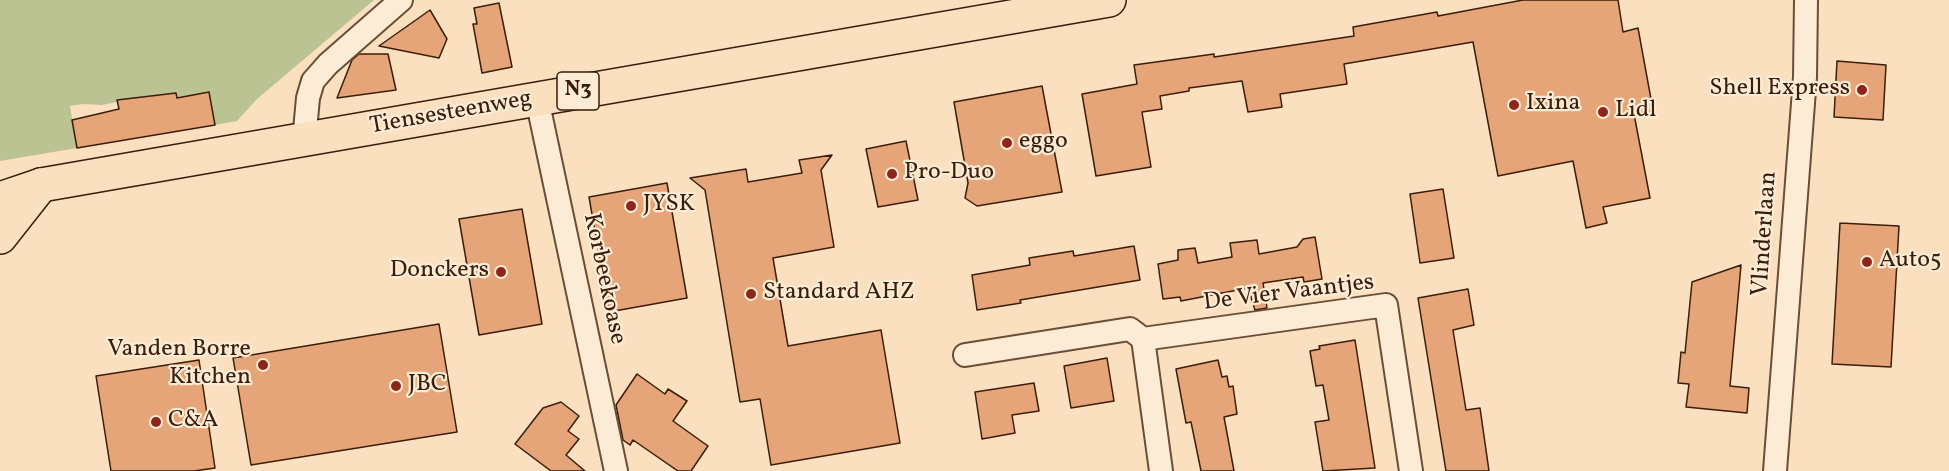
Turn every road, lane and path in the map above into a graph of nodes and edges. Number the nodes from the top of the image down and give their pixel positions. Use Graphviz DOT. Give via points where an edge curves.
graph roads {
  1 [pos="401,0"];
  2 [pos="1109,0"];
  3 [pos="1806,0"];
  4 [pos="537,99"];
  5 [pos="304,141"];
  6 [pos="0,182"];
  7 [pos="41,184"];
  8 [pos="0,199"];
  9 [pos="0,237"];
  10 [pos="1143,339"];
  11 [pos="965,355"];
  12 [pos="616,471"];
  13 [pos="1161,471"];
  14 [pos="1411,471"];
  15 [pos="1775,471"];
  1 -- 5 [label="street" via="313,81"];
  2 -- 4 [label="main road, Tiensesteenweg / N3"];
  3 -- 15 [label="street, Vlinderlaan" via="1805,77"];
  4 -- 5 [label="main road, Tiensesteenweg / N3"];
  4 -- 12 [label="street, Korbeekoase"];
  5 -- 7 [label="main road, Tiensesteenweg / N3"];
  6 -- 7 [label="main road, Tiensesteenweg / N3"];
  7 -- 8 [label="main road, Tiensesteenweg / N3"];
  7 -- 9 [label="main road"];
  10 -- 11 [label="street, De Vier Vaantjes" via="1130,329"];
  10 -- 13 [label="street"];
  10 -- 14 [label="street, De Vier Vaantjes" via="1386,305"];
}
